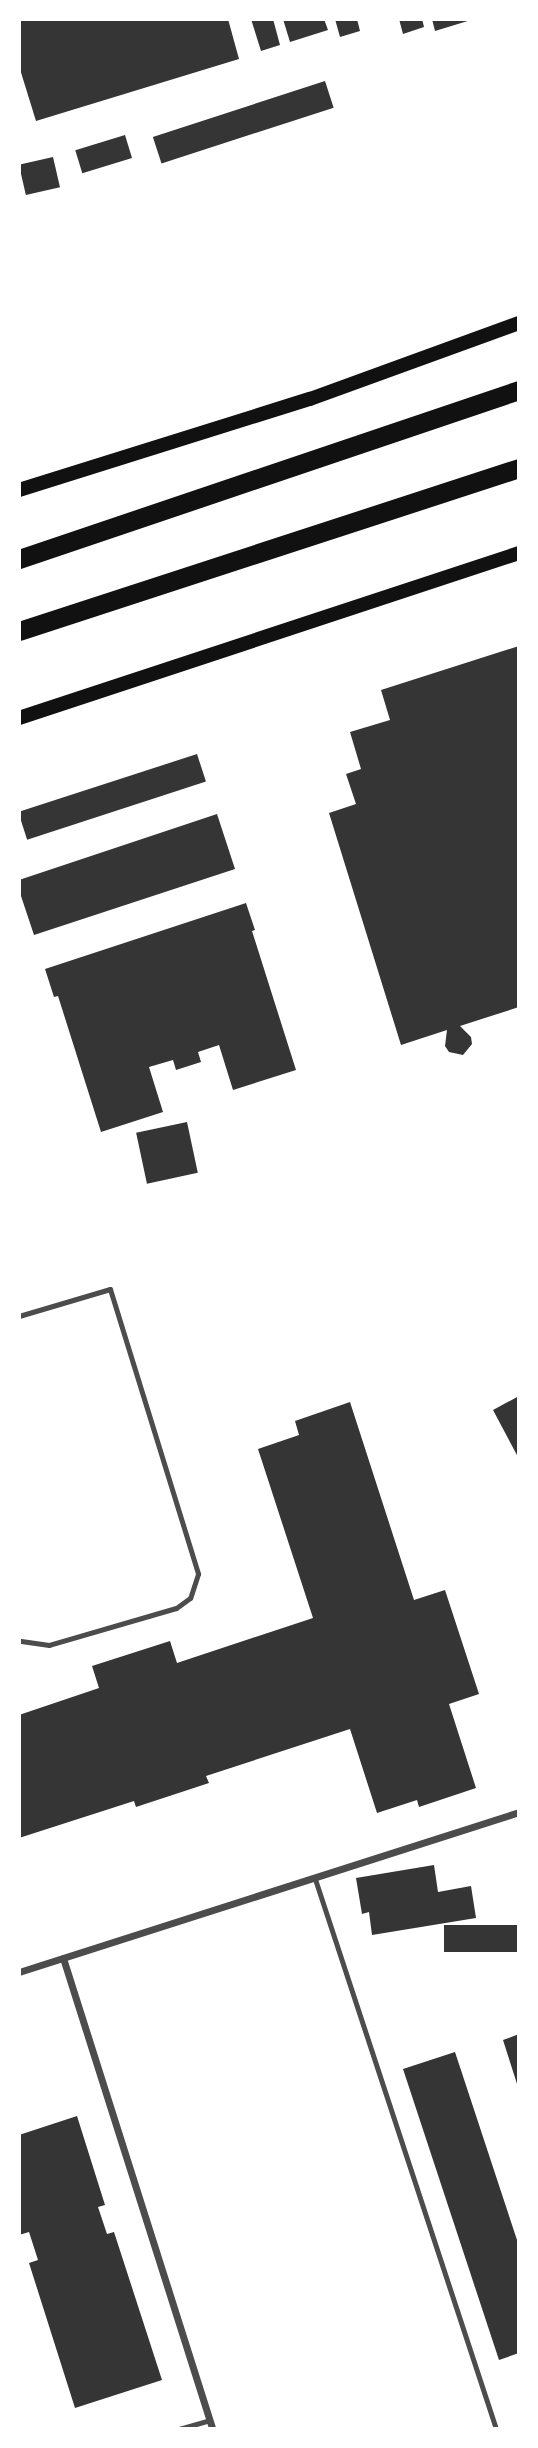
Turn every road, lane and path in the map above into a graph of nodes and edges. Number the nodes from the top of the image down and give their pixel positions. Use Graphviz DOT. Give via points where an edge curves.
graph roads {
  1 [pos="519,323"];
  2 [pos="519,390"];
  3 [pos="519,468"];
  4 [pos="19,490"];
  5 [pos="519,553"];
  6 [pos="19,559"];
  7 [pos="19,631"];
  8 [pos="19,718"];
  9 [pos="19,1316"];
  10 [pos="19,1641"];
  11 [pos="519,1812"];
  12 [pos="315,1879"];
  13 [pos="63,1958"];
  14 [pos="19,1972"];
  15 [pos="70,1980"];
  16 [pos="210,2420"];
  17 [pos="179,2429"];
  18 [pos="213,2429"];
  19 [pos="496,2429"];
  1 -- 4 [label="main road" via="310,399"];
  2 -- 6 [label="highway"];
  3 -- 7 [label="highway"];
  5 -- 8 [label="main road"];
  9 -- 10 [label="lane" via="110,1289 198,1574 190,1598 176,1608 49,1646"];
  11 -- 12 [label="street"];
  12 -- 13 [label="street"];
  12 -- 19 [label="lane"];
  13 -- 14 [label="street"];
  13 -- 15 [label="street"];
  13 -- 16 [label="street"];
  15 -- 16 [label="lane"];
  16 -- 17 [label="lane"];
  16 -- 18 [label="street"];
}
